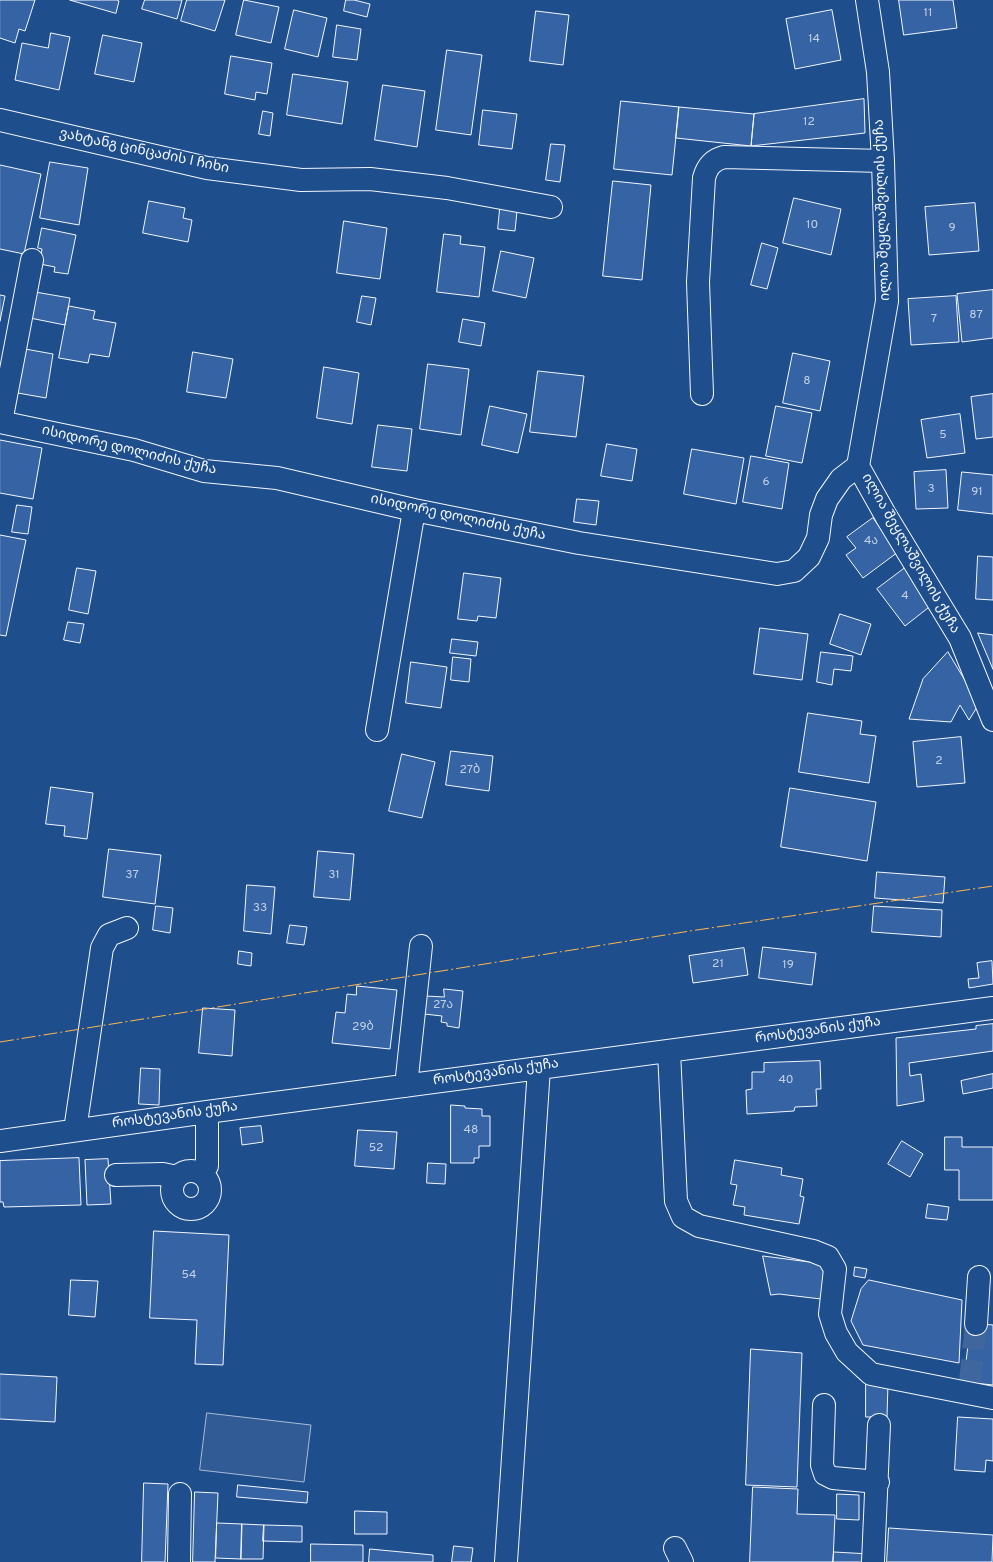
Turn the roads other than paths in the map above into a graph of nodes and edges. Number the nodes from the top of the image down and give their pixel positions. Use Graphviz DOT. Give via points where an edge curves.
graph roads {
  1 [pos="867,0"];
  2 [pos="0,120"];
  3 [pos="883,161"];
  4 [pos="551,207"];
  5 [pos="32,260"];
  6 [pos="702,394"];
  7 [pos="0,422"];
  8 [pos="858,466"];
  9 [pos="414,510"];
  10 [pos="993,720"];
  11 [pos="376,730"];
  12 [pos="127,928"];
  13 [pos="422,946"];
  14 [pos="993,1008"];
  15 [pos="669,1051"];
  16 [pos="539,1068"];
  17 [pos="406,1086"];
  18 [pos="207,1112"];
  19 [pos="75,1130"];
  20 [pos="0,1141"];
  21 [pos="201,1174"];
  22 [pos="116,1175"];
  23 [pos="177,1177"];
  24 [pos="979,1277"];
  25 [pos="976,1324"];
  26 [pos="993,1398"];
  27 [pos="824,1405"];
  28 [pos="879,1426"];
  29 [pos="878,1482"];
  30 [pos="180,1494"];
  31 [pos="179,1562"];
  32 [pos="506,1562"];
  33 [pos="873,1562"];
  1 -- 3 [label="street, ილია შეყლაშვილის ქუჩა" via="878,72"];
  2 -- 4 [label="street, ვახტანგ ცინცაძის I ჩიხი" via="207,168 301,180 370,179 447,188"];
  3 -- 6 [label="street" via="724,157 711,163 704,178 698,282"];
  3 -- 8 [label="street, ილია შეყლაშვილის ქუჩა" via="886,301"];
  5 -- 7 [label="street"];
  7 -- 9 [label="street, ისიდორე დოლიძის ქუჩა" via="134,450 204,471 277,478"];
  8 -- 9 [label="street, ისიდორე დოლიძის ქუჩა" via="841,479 827,499 821,515 818,538 809,557 794,571 776,574 579,543"];
  8 -- 10 [label="street, ილია შეყლაშვილის ქუჩა" via="960,638"];
  9 -- 11 [label="street"];
  12 -- 19 [label="street" via="108,935 102,948"];
  13 -- 17 [label="street"];
  14 -- 15 [label="street, როსტევანის ქუჩა"];
  15 -- 16 [label="street, როსტევანის ქუჩა"];
  15 -- 26 [label="street" via="676,1201 683,1217 699,1226 813,1251 828,1257 835,1269 830,1314 836,1333 847,1352 871,1374 970,1388"];
  16 -- 17 [label="street, როსტევანის ქუჩა"];
  16 -- 32 [label="street"];
  17 -- 18 [label="street, როსტევანის ქუჩა"];
  18 -- 19 [label="street, როსტევანის ქუჩა"];
  18 -- 21 [label="street" via="207,1166"];
  19 -- 20 [label="street, როსტევანის ქუჩა"];
  21 -- 23 [label="street" via="187,1171"];
  21 -- 23 [label="street" via="207,1181 210,1193 204,1204 192,1209 185,1208 175,1200 172,1189"];
  22 -- 23 [label="street" via="163,1174"];
  24 -- 25 [label="street"];
  27 -- 29 [label="street" via="822,1464 825,1474 833,1478"];
  28 -- 29 [label="street"];
  29 -- 33 [label="street"];
  30 -- 31 [label="street"];
}
